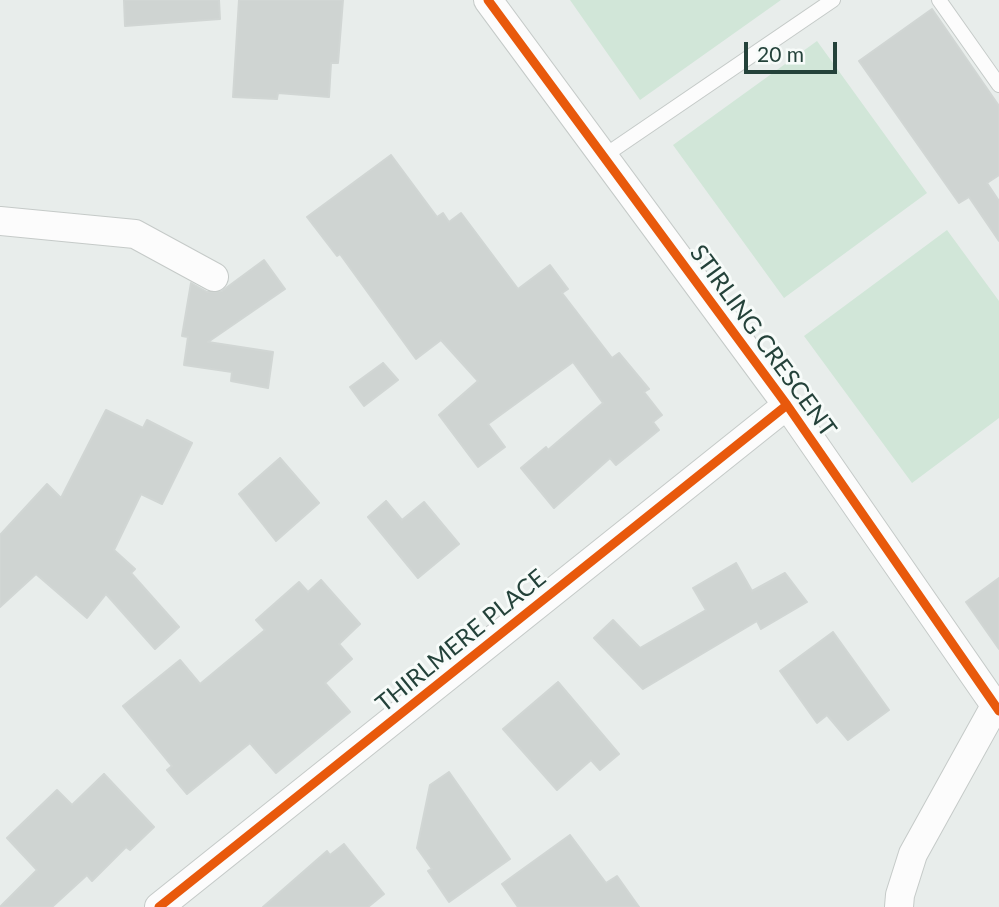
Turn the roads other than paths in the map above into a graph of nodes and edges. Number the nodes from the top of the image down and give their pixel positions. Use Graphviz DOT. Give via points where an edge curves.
graph roads {
  1 [pos="488,0"];
  2 [pos="833,0"];
  3 [pos="939,0"];
  4 [pos="999,85"];
  5 [pos="604,156"];
  6 [pos="0,221"];
  7 [pos="214,277"];
  8 [pos="787,405"];
  9 [pos="997,709"];
  10 [pos="159,907"];
  11 [pos="899,907"];
  1 -- 5 [label="street, STIRLING CRESCENT"];
  2 -- 5 [label="lane"];
  3 -- 4 [label="lane"];
  5 -- 8 [label="street, STIRLING CRESCENT"];
  6 -- 7 [label="street" via="135,234"];
  8 -- 9 [label="street, STIRLING CRESCENT"];
  8 -- 10 [label="street, THIRLMERE PLACE"];
  9 -- 11 [label="street" via="913,854"];
}
